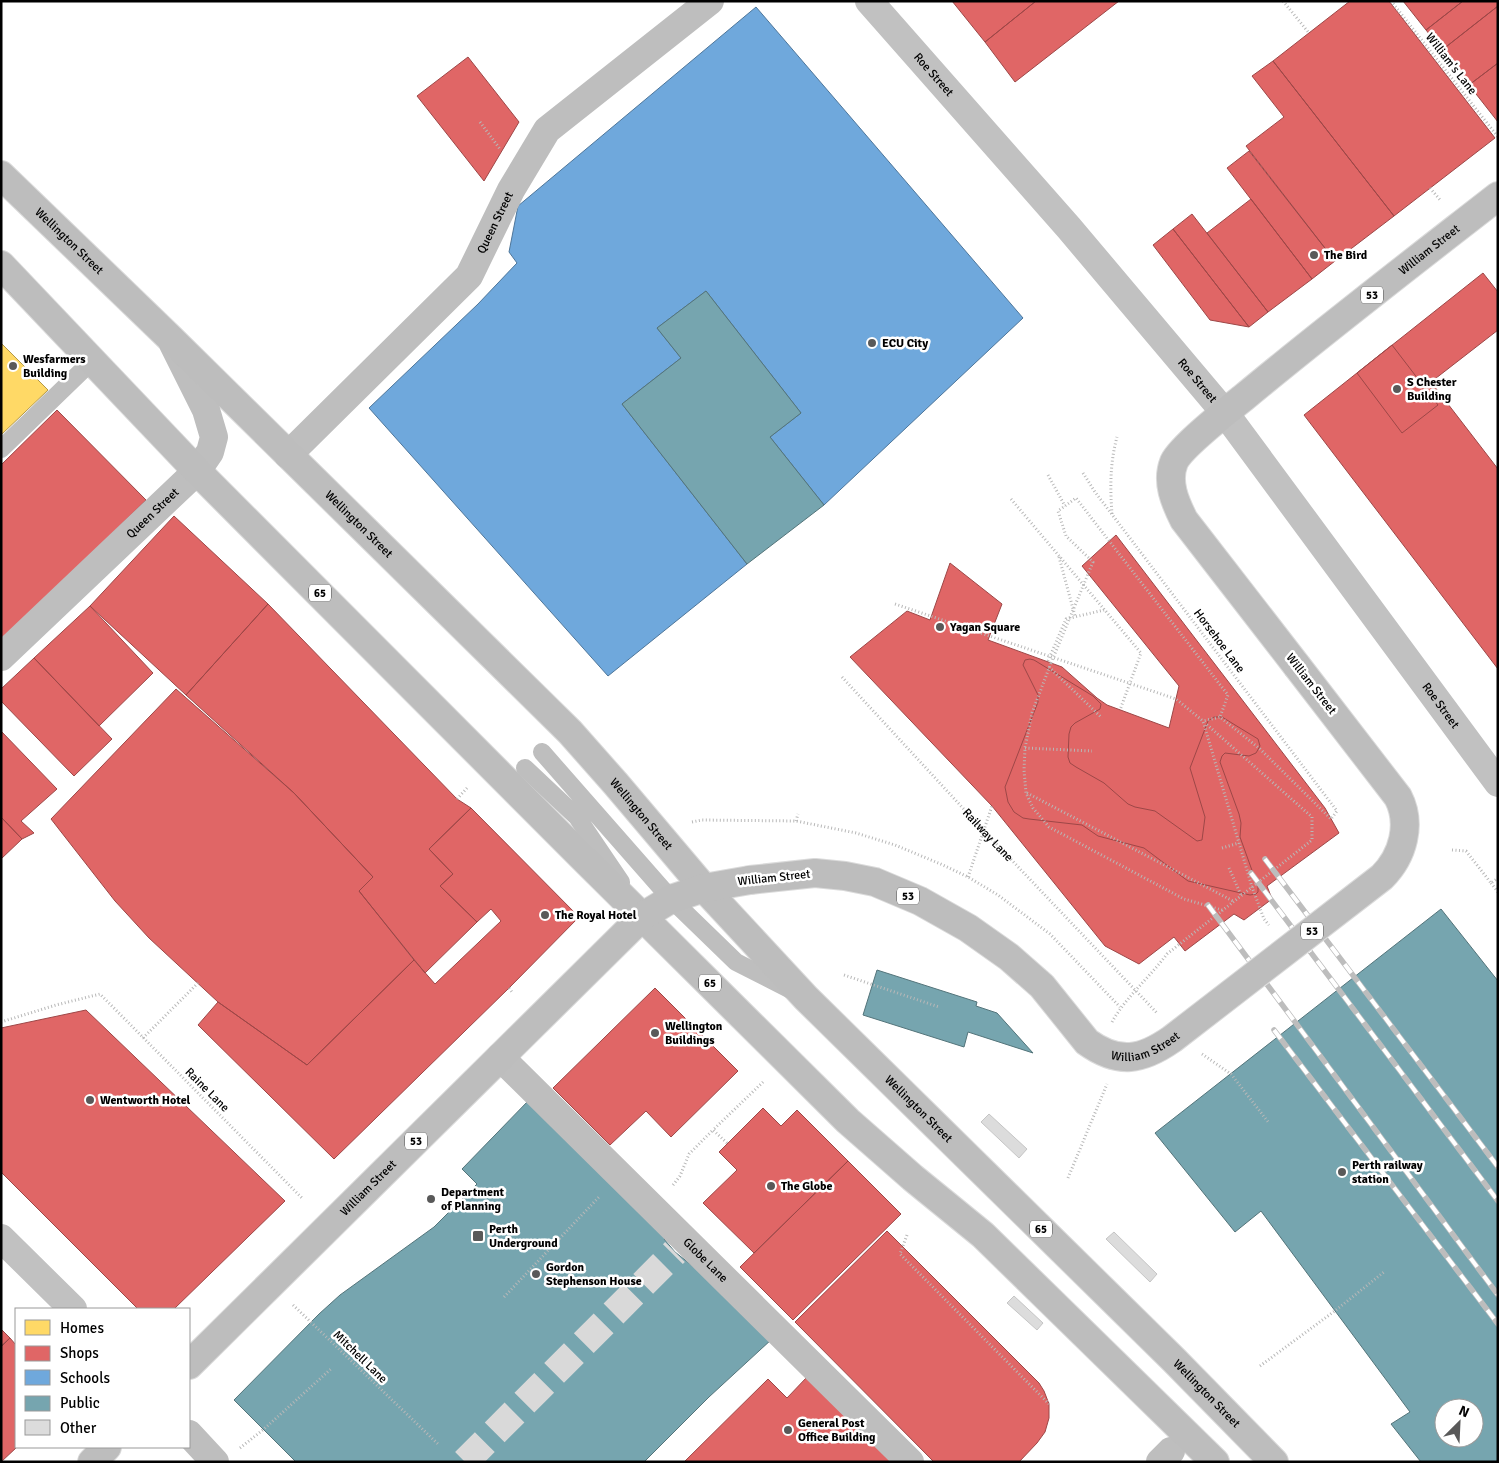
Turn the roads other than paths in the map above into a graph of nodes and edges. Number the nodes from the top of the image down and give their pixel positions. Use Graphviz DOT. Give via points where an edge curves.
graph roads {
  1 [pos="710,1"];
  2 [pos="870,1"];
  3 [pos="1,175"];
  4 [pos="1498,196"];
  5 [pos="1,265"];
  6 [pos="170,338"];
  7 [pos="92,361"];
  8 [pos="1224,413"];
  9 [pos="1,448"];
  10 [pos="288,455"];
  11 [pos="197,471"];
  12 [pos="1,657"];
  13 [pos="542,752"];
  14 [pos="525,768"];
  15 [pos="1498,783"];
  16 [pos="704,888"];
  17 [pos="671,900"];
  18 [pos="643,916"];
  19 [pos="806,998"];
  20 [pos="500,1057"];
  21 [pos="1,1238"];
  22 [pos="72,1308"];
  23 [pos="190,1364"];
  24 [pos="190,1435"];
  25 [pos="106,1448"];
  26 [pos="226,1457"];
  27 [pos="92,1462"];
  28 [pos="910,1462"];
  29 [pos="1215,1462"];
  30 [pos="1274,1462"];
  1 -- 10 [label="street, Queen Street" via="548,130 511,190 469,276"];
  2 -- 8 [label="main road, Roe Street" via="1069,228"];
  3 -- 6 [label="main road, Wellington Street / 65"];
  4 -- 8 [label="main road, William Street / 53"];
  5 -- 7 [label="main road, 65"];
  6 -- 10 [label="main road, Wellington Street / 65"];
  6 -- 11 [label="street, Queen Street" via="206,410 214,437 210,452"];
  7 -- 9 [label="lane"];
  7 -- 11 [label="main road, 65"];
  8 -- 15 [label="main road, Roe Street"];
  8 -- 16 [label="main road, William Street / 53, bridge" via="1175,460 1171,482 1176,505 1184,520 1402,805 1405,820 1402,844 1392,865 1382,876 1172,1039 1150,1053 1129,1057 1106,1053 1087,1042 1042,986 968,928 920,901 875,882 815,873"];
  10 -- 16 [label="main road, Wellington Street / 65" via="570,732"];
  11 -- 12 [label="street, Queen Street"];
  11 -- 18 [label="main road, 65"];
  13 -- 17 [label="lane"];
  14 -- 18 [label="lane" via="577,817"];
  16 -- 17 [label="main road, William Street / 53"];
  16 -- 19 [label="main road, Wellington Street / 65"];
  17 -- 18 [label="main road, William Street / 53"];
  17 -- 19 [label="lane" via="736,962"];
  18 -- 20 [label="main road, William Street / 53"];
  18 -- 29 [label="main road, 65" via="848,1121 983,1235"];
  19 -- 30 [label="main road, Wellington Street / 65"];
  20 -- 23 [label="main road, William Street / 53"];
  20 -- 28 [label="street, Globe Lane" via="681,1246"];
  21 -- 22 [label="main road"];
  24 -- 26 [label="street"];
  25 -- 27 [label="main road"];
}
